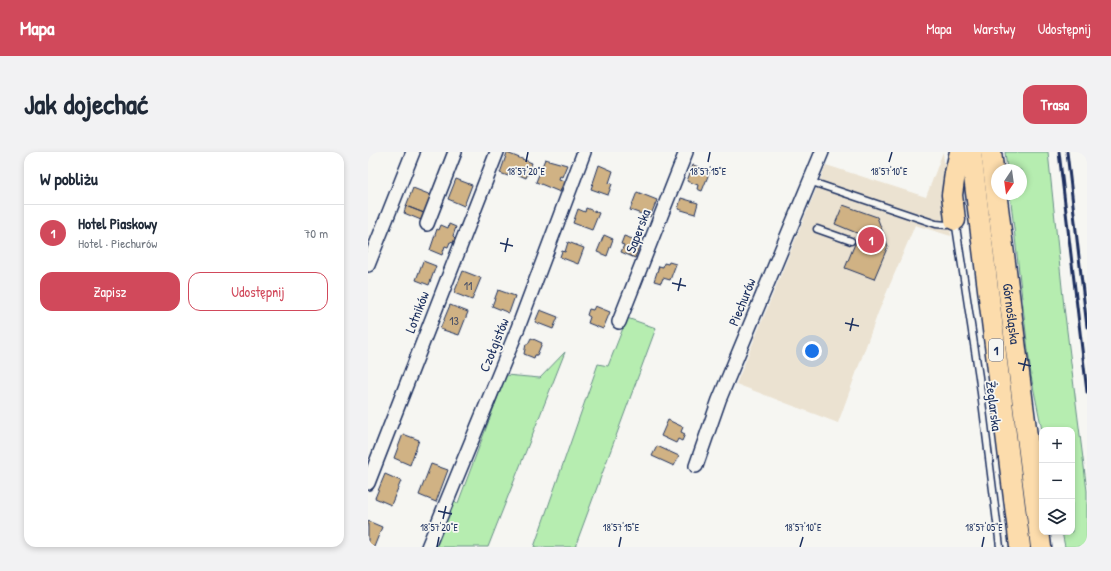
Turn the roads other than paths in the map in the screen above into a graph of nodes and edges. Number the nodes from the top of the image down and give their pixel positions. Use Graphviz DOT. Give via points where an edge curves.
graph roads {
  1 [pos="413,152"];
  2 [pos="455,152"];
  3 [pos="496,152"];
  4 [pos="584,152"];
  5 [pos="686,152"];
  6 [pos="822,152"];
  7 [pos="960,152"];
  8 [pos="971,152"];
  9 [pos="991,152"];
  10 [pos="809,181"];
  11 [pos="955,220"];
  12 [pos="427,224"];
  13 [pos="817,229"];
  14 [pos="851,241"];
  15 [pos="368,265"];
  16 [pos="619,322"];
  17 [pos="696,466"];
  18 [pos="368,483"];
  19 [pos="428,547"];
  20 [pos="1000,547"];
  21 [pos="1020,547"];
  22 [pos="1041,547"];
  1 -- 15 [label="street"];
  2 -- 12 [label="street"];
  3 -- 18 [label="street, Lotników"];
  4 -- 19 [label="street, Czołgistów" via="516,334"];
  5 -- 16 [label="street, Saperska"];
  6 -- 10 [label="street, Piechurów"];
  7 -- 11 [label="main road" via="952,195"];
  8 -- 21 [label="main road, Górnośląska / 1"];
  9 -- 22 [label="main road, Górnośląska / 1"];
  10 -- 11 [label="lane" via="936,224 947,225"];
  10 -- 17 [label="street, Piechurów" via="719,400"];
  11 -- 20 [label="lane, Żeglarska" via="979,377"];
  13 -- 14 [label="lane"];
}
